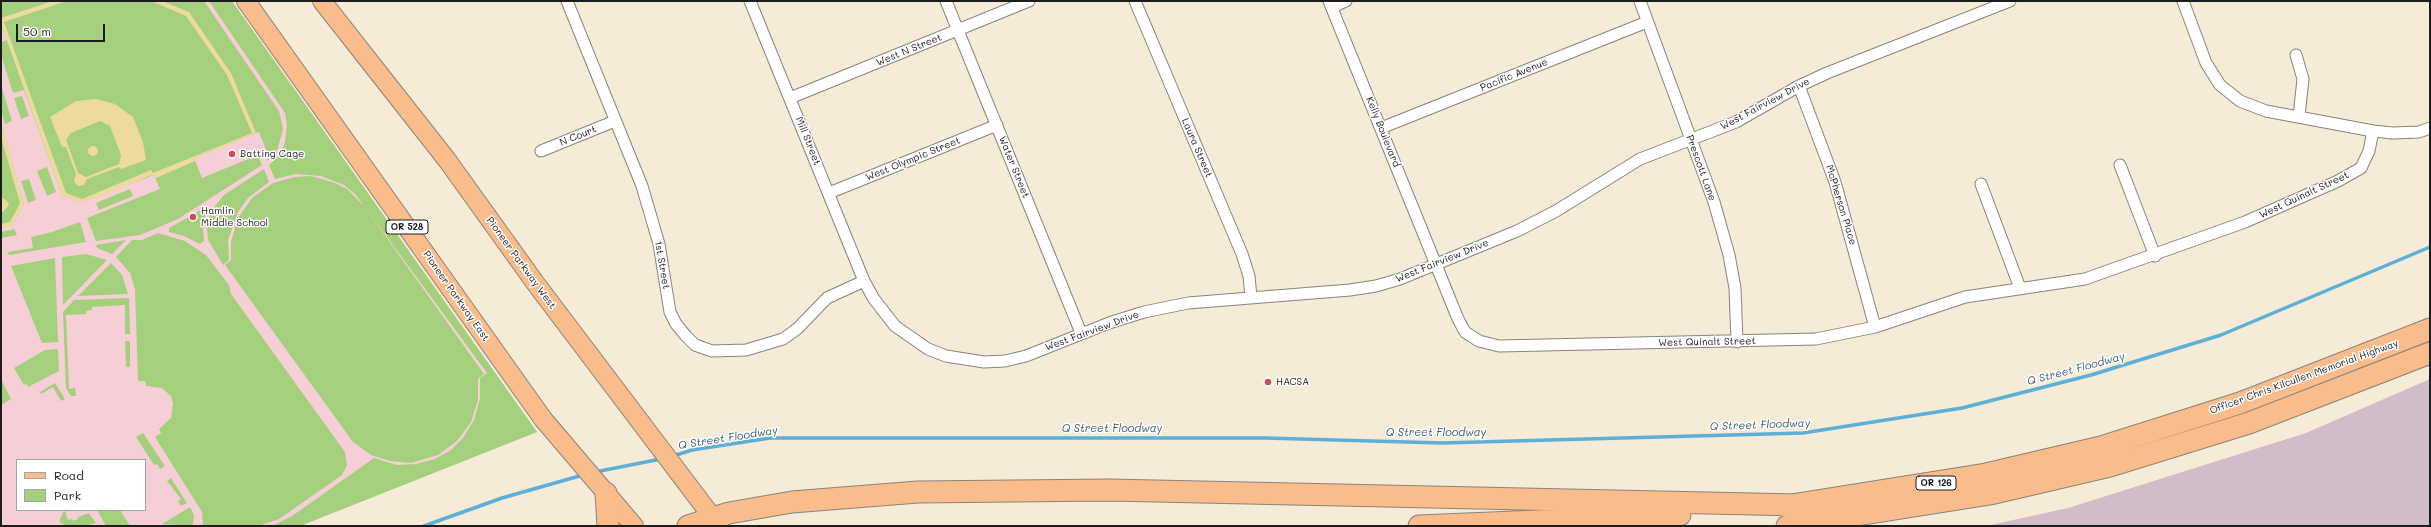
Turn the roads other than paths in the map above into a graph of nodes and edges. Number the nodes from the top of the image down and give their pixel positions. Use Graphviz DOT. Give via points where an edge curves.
graph roads {
  1 [pos="246,1"];
  2 [pos="322,1"];
  3 [pos="567,1"];
  4 [pos="750,1"];
  5 [pos="946,1"];
  6 [pos="1029,1"];
  7 [pos="1135,1"];
  8 [pos="1346,1"];
  9 [pos="1640,1"];
  10 [pos="2010,1"];
  11 [pos="2183,1"];
  12 [pos="1331,4"];
  13 [pos="1647,22"];
  14 [pos="958,30"];
  15 [pos="2296,55"];
  16 [pos="1799,86"];
  17 [pos="790,98"];
  18 [pos="2299,116"];
  19 [pos="615,121"];
  20 [pos="997,125"];
  21 [pos="1381,128"];
  22 [pos="2430,128"];
  23 [pos="2373,131"];
  24 [pos="1691,140"];
  25 [pos="541,151"];
  26 [pos="2120,165"];
  27 [pos="1981,184"];
  28 [pos="829,193"];
  29 [pos="2155,256"];
  30 [pos="1436,264"];
  31 [pos="864,282"];
  32 [pos="2020,288"];
  33 [pos="1251,297"];
  34 [pos="1875,327"];
  35 [pos="2430,329"];
  36 [pos="1081,334"];
  37 [pos="1737,342"];
  38 [pos="2430,353"];
  39 [pos="606,493"];
  40 [pos="1799,505"];
  41 [pos="716,522"];
  42 [pos="608,526"];
  43 [pos="634,526"];
  44 [pos="688,526"];
  45 [pos="1419,526"];
  46 [pos="1787,526"];
  1 -- 39 [label="main road, Pioneer Parkway East / OR 528" via="543,419"];
  2 -- 41 [label="main road, Pioneer Parkway West" via="447,160 536,284"];
  3 -- 19 [label="street, 1st Street"];
  4 -- 17 [label="street, Mill Street"];
  5 -- 14 [label="street, Water Street"];
  6 -- 14 [label="street, West N Street"];
  7 -- 33 [label="street, Laura Street" via="1242,254 1249,276"];
  8 -- 12 [label="street"];
  9 -- 13 [label="street, Prescott Lane"];
  10 -- 16 [label="street, West Fairview Drive"];
  11 -- 18 [label="street" via="2206,63 2220,85 2240,101 2266,111"];
  12 -- 21 [label="street, Kelly Boulevard"];
  13 -- 21 [label="street, Pacific Avenue"];
  13 -- 24 [label="street, Prescott Lane"];
  14 -- 17 [label="street, West N Street"];
  14 -- 20 [label="street, Water Street"];
  15 -- 18 [label="street" via="2303,79"];
  16 -- 24 [label="street, West Fairview Drive" via="1736,122"];
  16 -- 34 [label="street, McPherson Place" via="1835,182"];
  17 -- 28 [label="street, Mill Street"];
  18 -- 23 [label="street"];
  19 -- 25 [label="street, N Court"];
  19 -- 31 [label="street, 1st Street" via="653,218 670,312 676,324 696,345 712,351 746,350 783,339 797,329 827,298"];
  20 -- 28 [label="street, West Olympic Street"];
  20 -- 36 [label="street, Water Street"];
  21 -- 30 [label="street, Kelly Boulevard"];
  22 -- 23 [label="street" via="2419,132 2393,134"];
  23 -- 29 [label="street, West Quinalt Street" via="2369,150 2361,168 2338,181 2245,222"];
  24 -- 30 [label="street, West Fairview Drive" via="1640,159 1556,211 1517,231"];
  24 -- 37 [label="street, Prescott Lane" via="1714,202 1729,255 1735,288"];
  26 -- 29 [label="street"];
  27 -- 32 [label="street"];
  28 -- 31 [label="street, Mill Street"];
  29 -- 32 [label="street, West Quinalt Street" via="2085,279"];
  30 -- 33 [label="street, West Fairview Drive" via="1376,286"];
  30 -- 37 [label="street, West Quinalt Street" via="1465,332 1479,341 1499,346"];
  31 -- 36 [label="street, West Fairview Drive" via="884,315 895,326 928,349 946,356 984,362 1004,361 1026,356"];
  32 -- 34 [label="street, West Quinalt Street" via="1965,298"];
  33 -- 36 [label="street, West Fairview Drive" via="1144,312"];
  34 -- 37 [label="street, West Quinalt Street" via="1816,338"];
  35 -- 40 [label="highway, Officer Chris Kilcullen Memorial Highway / OR 126" via="2240,403 2101,447 1986,474"];
  38 -- 46 [label="highway, OR 126" via="2249,423 2110,466 1990,494"];
  39 -- 42 [label="highway"];
  39 -- 43 [label="main road, Pioneer Parkway East / OR 528"];
  40 -- 41 [label="highway" via="1125,490 926,492 792,502"];
  40 -- 45 [label="highway, Officer Chris Kilcullen Memorial Highway / OR 126" via="1684,514"];
  41 -- 44 [label="highway"];
}
